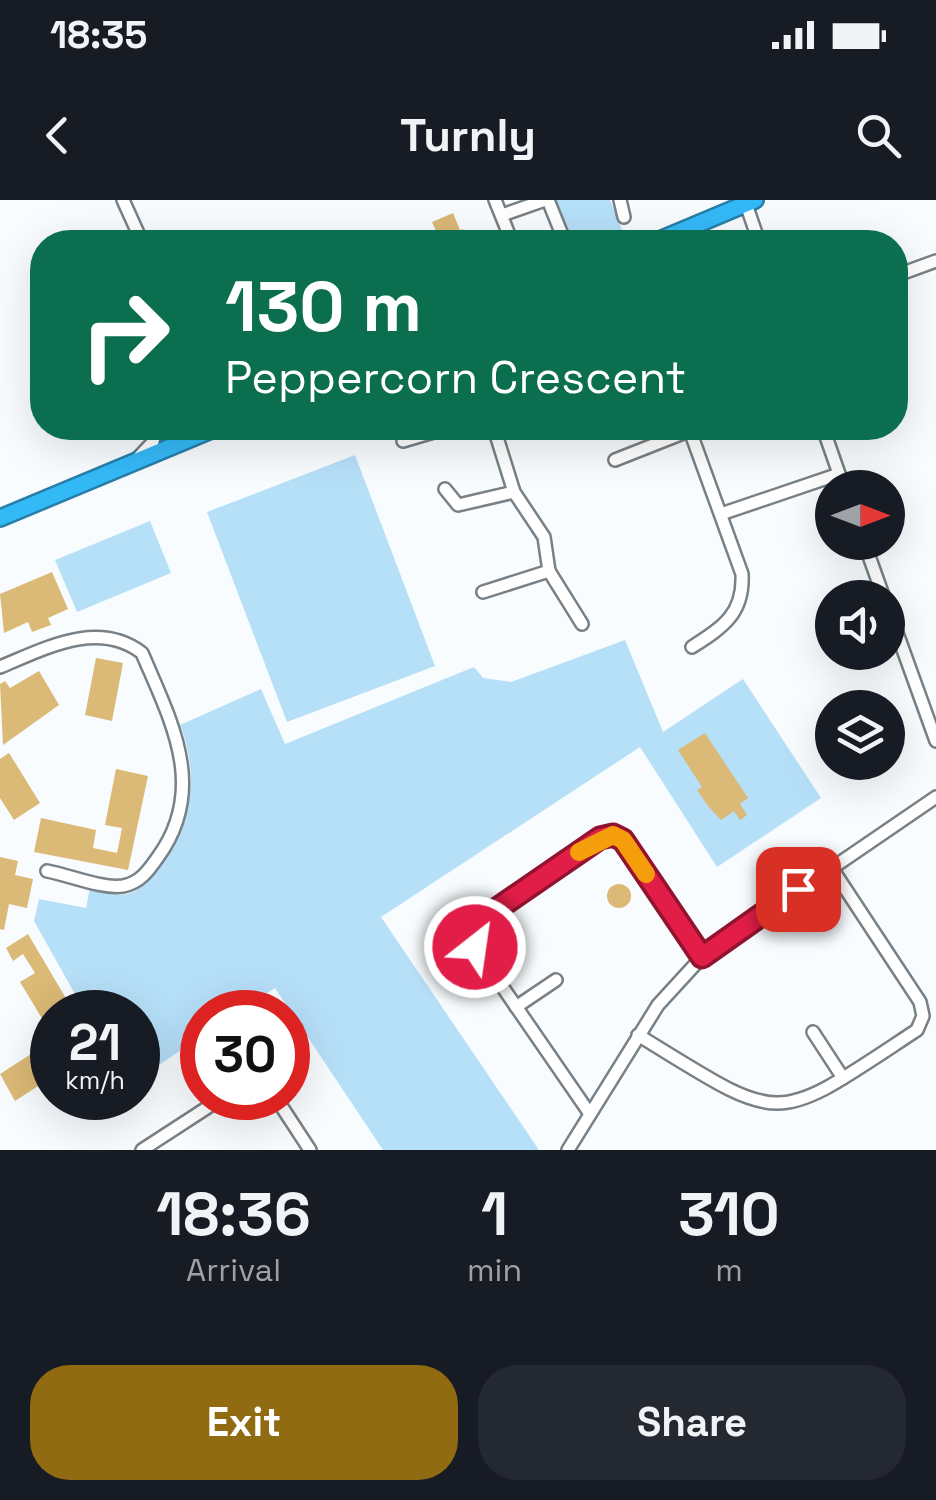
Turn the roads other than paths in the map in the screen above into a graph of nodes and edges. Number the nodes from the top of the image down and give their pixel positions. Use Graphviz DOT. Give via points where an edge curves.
graph roads {
  1 [pos="123,200"];
  2 [pos="495,200"];
  3 [pos="546,200"];
  4 [pos="620,200"];
  5 [pos="750,202"];
  6 [pos="502,214"];
  7 [pos="624,218"];
  8 [pos="137,230"];
  9 [pos="508,230"];
  10 [pos="560,230"];
  11 [pos="684,230"];
  12 [pos="756,230"];
  13 [pos="936,261"];
  14 [pos="908,271"];
  15 [pos="153,440"];
  16 [pos="187,440"];
  17 [pos="405,440"];
  18 [pos="497,440"];
  19 [pos="663,440"];
  20 [pos="694,440"];
  21 [pos="827,440"];
  22 [pos="402,441"];
  23 [pos="615,460"];
  24 [pos="134,462"];
  25 [pos="838,470"];
  26 [pos="815,482"];
  27 [pos="445,488"];
  28 [pos="514,492"];
  29 [pos="720,514"];
  30 [pos="0,518"];
  31 [pos="549,571"];
  32 [pos="484,592"];
  33 [pos="582,624"];
  34 [pos="692,647"];
  35 [pos="905,655"];
  36 [pos="0,668"];
  37 [pos="936,741"];
  38 [pos="936,797"];
  39 [pos="831,867"];
  40 [pos="47,870"];
  41 [pos="702,957"];
  42 [pos="556,980"];
  43 [pos="516,1007"];
  44 [pos="812,1032"];
  45 [pos="638,1035"];
  46 [pos="843,1078"];
  47 [pos="590,1114"];
  48 [pos="188,1120"];
  49 [pos="290,1120"];
  50 [pos="142,1150"];
  51 [pos="310,1150"];
  52 [pos="568,1150"];
  1 -- 8 [label="street"];
  2 -- 6 [label="street"];
  3 -- 6 [label="street"];
  3 -- 10 [label="street"];
  4 -- 7 [label="street"];
  5 -- 11 [label="highway"];
  5 -- 12 [label="street"];
  6 -- 9 [label="street"];
  13 -- 14 [label="street"];
  15 -- 24 [label="street"];
  16 -- 24 [label="highway"];
  17 -- 22 [label="street"];
  18 -- 28 [label="street"];
  19 -- 23 [label="street"];
  20 -- 29 [label="street"];
  21 -- 25 [label="street"];
  24 -- 30 [label="highway"];
  26 -- 29 [label="street"];
  27 -- 28 [label="street" via="458,505"];
  28 -- 31 [label="street" via="544,537"];
  29 -- 34 [label="street" via="743,593 726,624"];
  31 -- 32 [label="street"];
  31 -- 33 [label="street"];
  35 -- 37 [label="street"];
  36 -- 40 [label="street" via="80,636 133,646 142,653 181,747 181,808 143,878 122,886"];
  38 -- 39 [label="street"];
  39 -- 41 [label="street"];
  39 -- 46 [label="street" via="923,1016 917,1030"];
  41 -- 43 [label="street" via="623,840 600,838 478,922 475,947"];
  41 -- 45 [label="street"];
  42 -- 43 [label="street"];
  43 -- 47 [label="street"];
  44 -- 46 [label="street"];
  45 -- 46 [label="street" via="763,1105 800,1103"];
  45 -- 47 [label="street"];
  47 -- 52 [label="street"];
  48 -- 50 [label="street"];
  49 -- 51 [label="street"];
}
